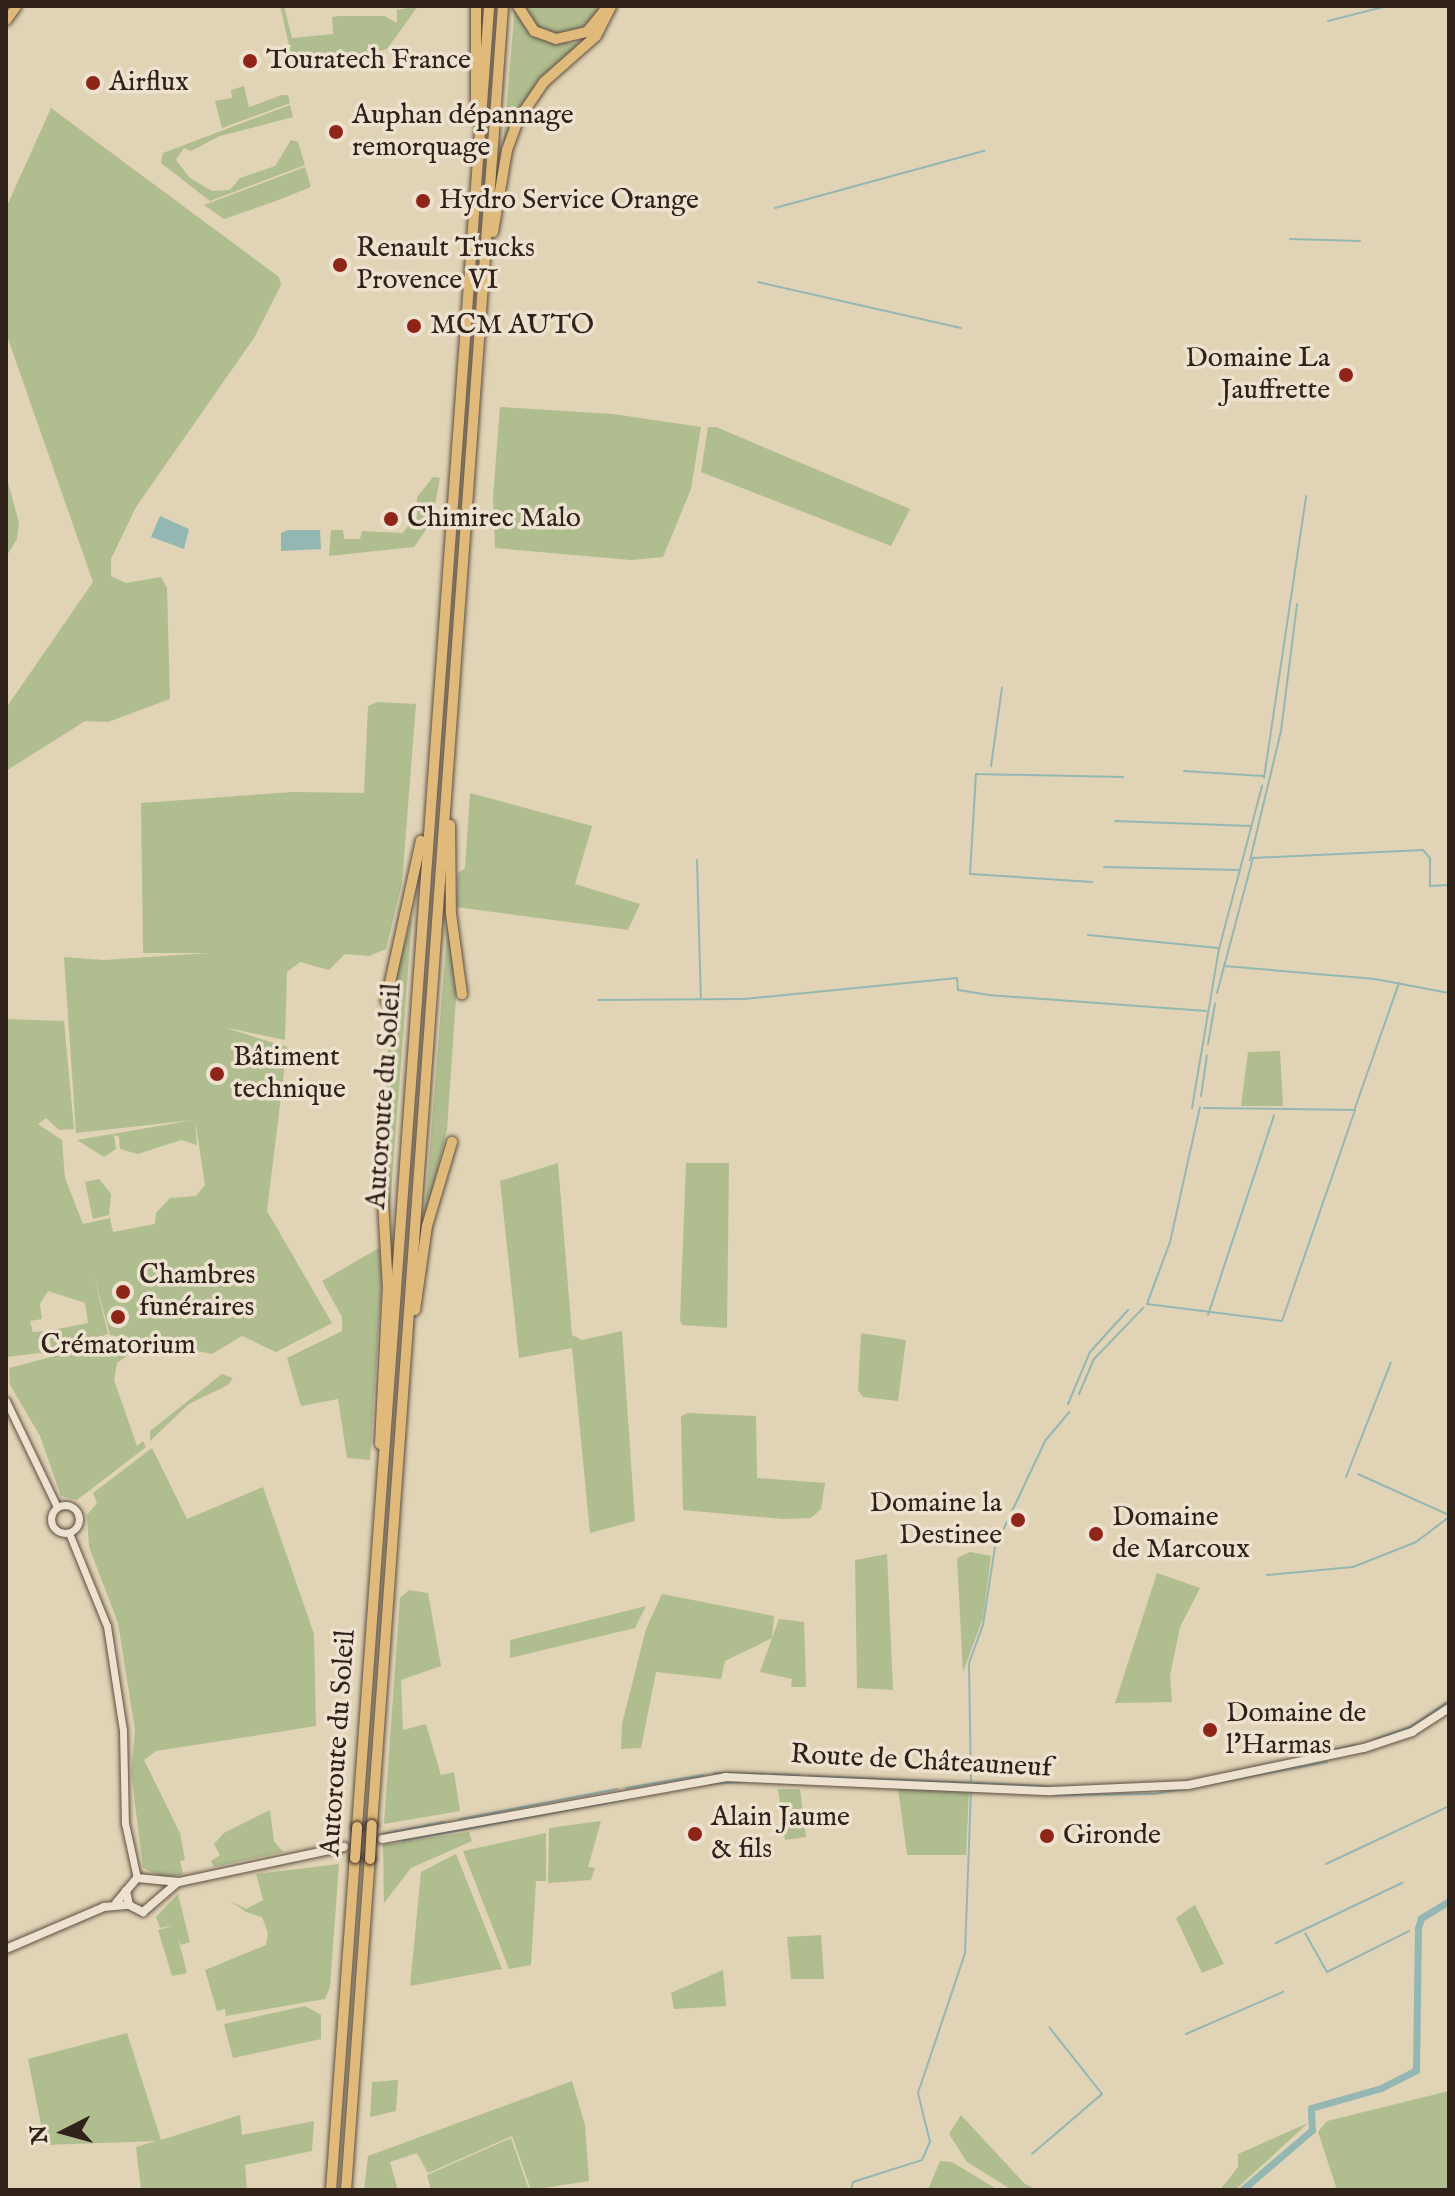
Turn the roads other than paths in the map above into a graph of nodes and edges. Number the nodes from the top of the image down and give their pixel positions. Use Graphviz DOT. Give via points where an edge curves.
graph roads {
  1 [pos="16,6"];
  2 [pos="476,6"];
  3 [pos="489,6"];
  4 [pos="503,6"];
  5 [pos="518,6"];
  6 [pos="605,6"];
  7 [pos="611,6"];
  8 [pos="6,20"];
  9 [pos="479,136"];
  10 [pos="485,261"];
  11 [pos="431,792"];
  12 [pos="446,794"];
  13 [pos="462,994"];
  14 [pos="386,1001"];
  15 [pos="452,1142"];
  16 [pos="381,1167"];
  17 [pos="406,1347"];
  18 [pos="6,1401"];
  19 [pos="383,1461"];
  20 [pos="57,1507"];
  21 [pos="69,1533"];
  22 [pos="1449,1708"];
  23 [pos="382,1839"];
  24 [pos="344,1847"];
  25 [pos="137,1878"];
  26 [pos="154,1882"];
  27 [pos="179,1882"];
  28 [pos="126,1891"];
  29 [pos="160,1897"];
  30 [pos="116,1903"];
  31 [pos="129,1905"];
  32 [pos="6,1949"];
  33 [pos="331,2190"];
  34 [pos="346,2190"];
  1 -- 8 [label="main road"];
  2 -- 9 [label="highway"];
  3 -- 9 [label="highway, Autoroute du Soleil"];
  4 -- 10 [label="highway, Autoroute du Soleil"];
  5 -- 6 [label="highway" via="534,31 565,40 592,28"];
  7 -- 10 [label="highway" via="596,36 544,82 518,120"];
  9 -- 11 [label="highway, Autoroute du Soleil"];
  10 -- 12 [label="highway, Autoroute du Soleil"];
  11 -- 14 [label="highway" via="412,902"];
  11 -- 19 [label="highway, Autoroute du Soleil"];
  12 -- 13 [label="highway" via="451,914"];
  12 -- 17 [label="highway, Autoroute du Soleil"];
  15 -- 17 [label="highway" via="427,1226"];
  16 -- 19 [label="highway" via="388,1288 378,1432"];
  17 -- 34 [label="highway, Autoroute du Soleil, bridge"];
  18 -- 20 [label="street"];
  19 -- 33 [label="highway, Autoroute du Soleil, bridge"];
  20 -- 21 [label="street" via="52,1524"];
  20 -- 21 [label="street" via="69,1505 79,1514 78,1526"];
  21 -- 25 [label="street" via="107,1626 123,1730 125,1823"];
  22 -- 23 [label="main road, Route de Châteauneuf" via="1412,1732 1364,1748 1176,1787 1051,1791 725,1777"];
  24 -- 27 [label="main road"];
  25 -- 26 [label="main road"];
  25 -- 28 [label="main road"];
  26 -- 27 [label="main road"];
  26 -- 29 [label="main road"];
  27 -- 29 [label="main road"];
  28 -- 30 [label="main road"];
  28 -- 31 [label="main road"];
  29 -- 31 [label="main road" via="148,1911"];
  30 -- 31 [label="main road"];
  30 -- 32 [label="main road"];
}
